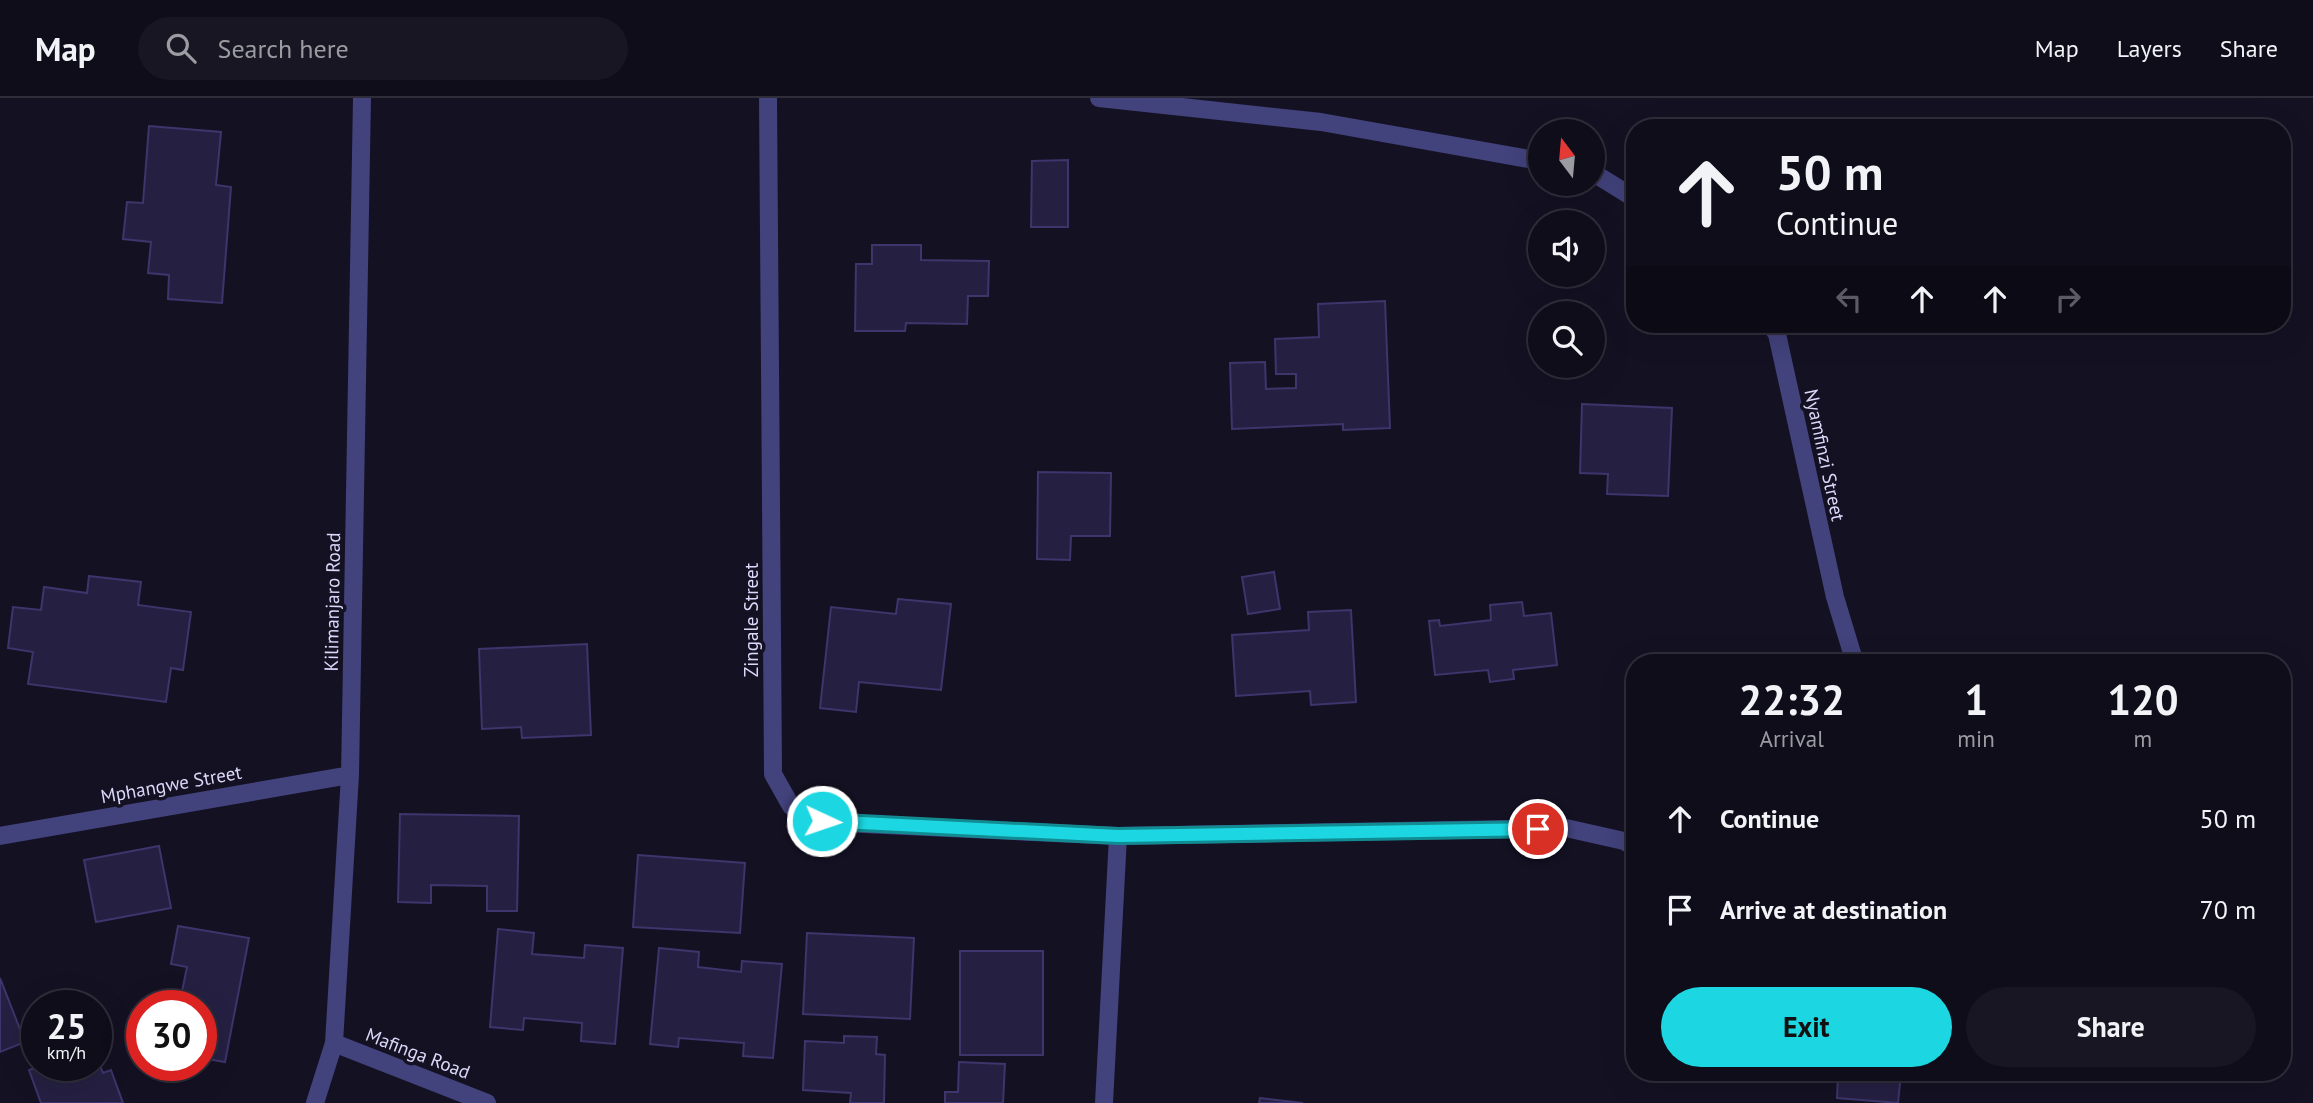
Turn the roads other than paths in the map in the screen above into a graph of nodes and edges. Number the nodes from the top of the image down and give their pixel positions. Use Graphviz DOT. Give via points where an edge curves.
graph roads {
  1 [pos="362,98"];
  2 [pos="768,98"];
  3 [pos="1099,98"];
  4 [pos="1528,159"];
  5 [pos="1605,180"];
  6 [pos="1626,193"];
  7 [pos="1776,333"];
  8 [pos="1851,654"];
  9 [pos="350,775"];
  10 [pos="0,836"];
  11 [pos="1118,836"];
  12 [pos="1626,842"];
  13 [pos="334,1043"];
  14 [pos="315,1103"];
  15 [pos="487,1103"];
  16 [pos="1104,1103"];
  1 -- 9 [label="street, Kilimanjaro Road"];
  2 -- 11 [label="street, Zingale Street" via="773,774 792,806 822,821"];
  3 -- 4 [label="street" via="1321,122"];
  5 -- 6 [label="street"];
  7 -- 8 [label="street, Nyamfinzi Street"];
  9 -- 10 [label="street, Mphangwe Street"];
  9 -- 13 [label="street, Kilimanjaro Road"];
  11 -- 12 [label="street, Zingale Street" via="1566,828"];
  11 -- 16 [label="street"];
  13 -- 14 [label="street, Kilimanjaro Road"];
  13 -- 15 [label="street, Mafinga Road"];
}
